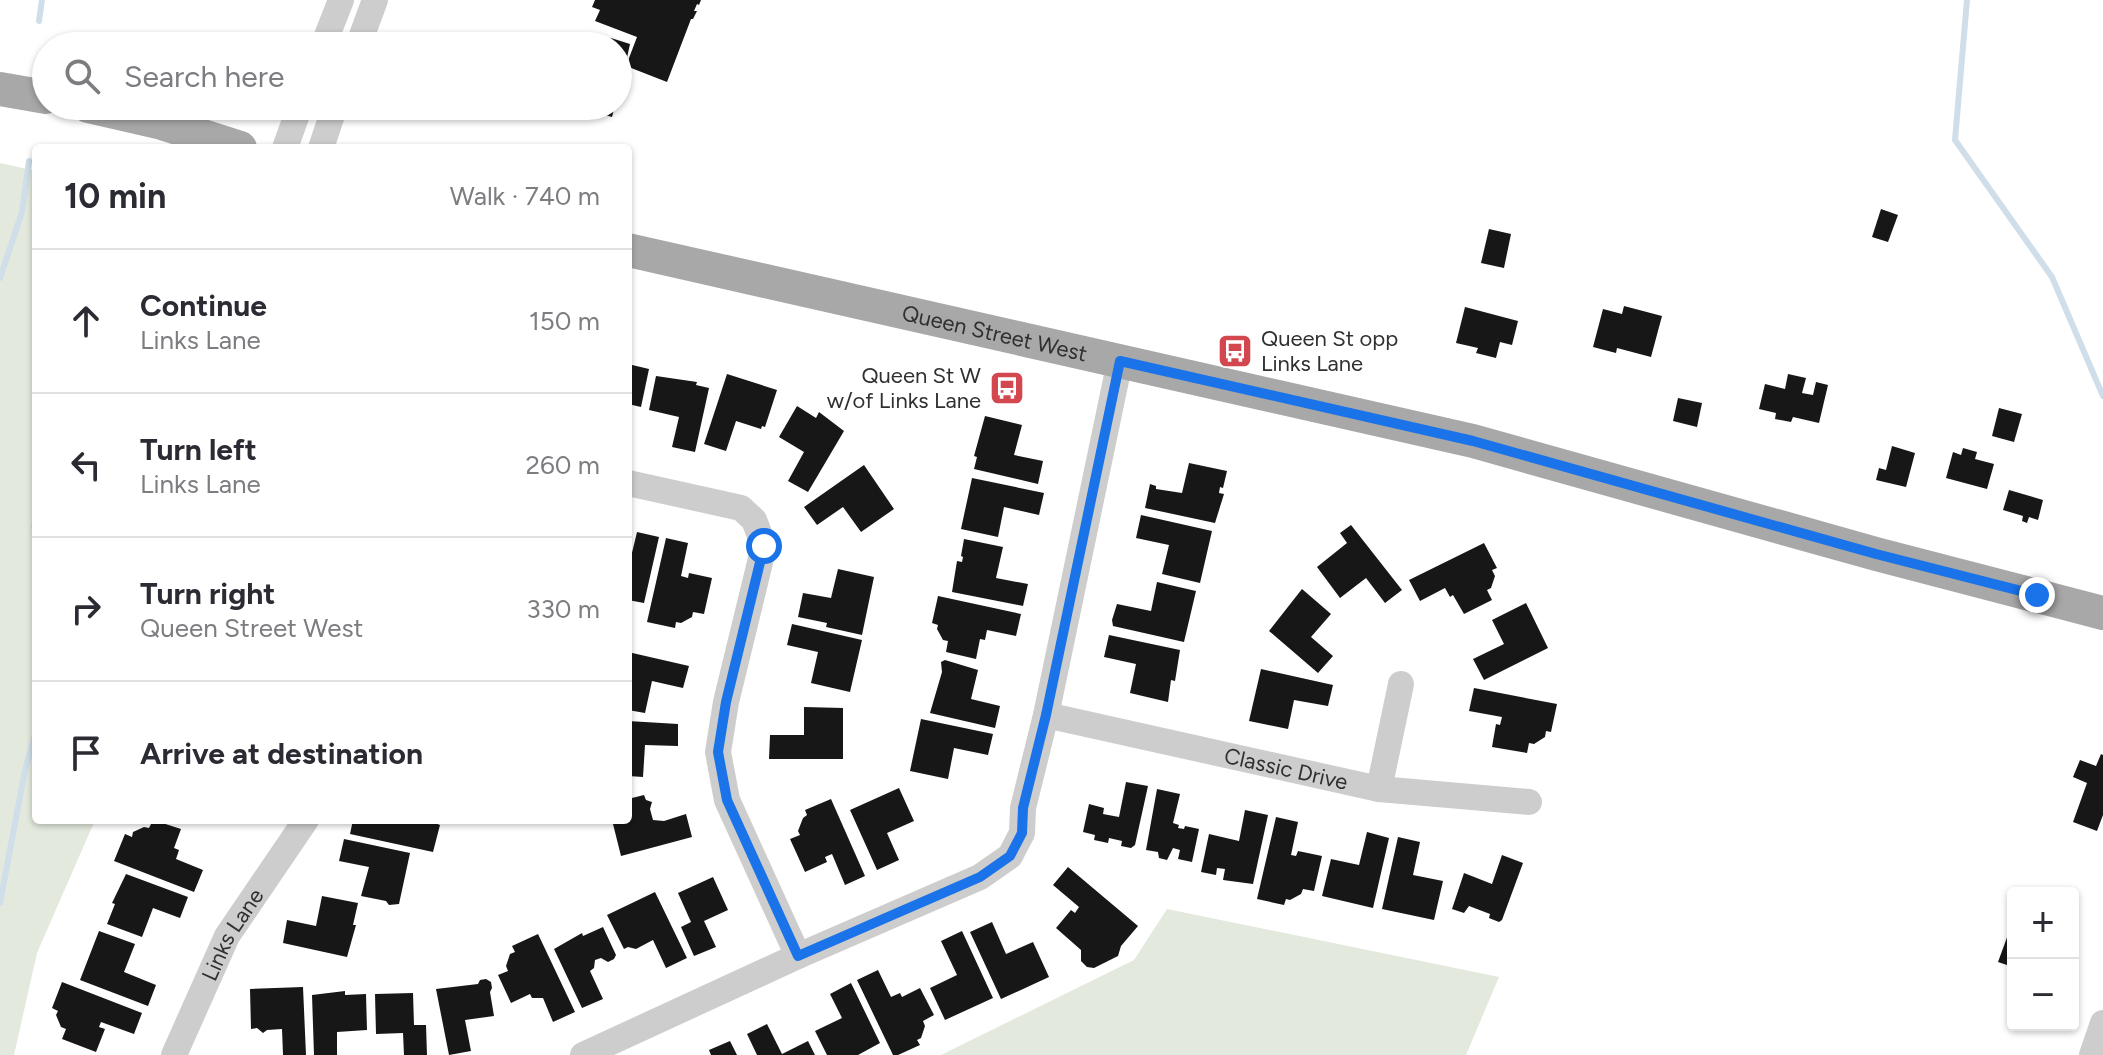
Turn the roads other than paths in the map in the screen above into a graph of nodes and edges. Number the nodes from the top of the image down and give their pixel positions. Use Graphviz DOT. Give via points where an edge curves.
graph roads {
  1 [pos="341,0"];
  2 [pos="375,0"];
  3 [pos="328,32"];
  4 [pos="363,32"];
  5 [pos="0,89"];
  6 [pos="32,95"];
  7 [pos="149,120"];
  8 [pos="295,120"];
  9 [pos="330,120"];
  10 [pos="228,144"];
  11 [pos="286,144"];
  12 [pos="322,144"];
  13 [pos="632,251"];
  14 [pos="1120,361"];
  15 [pos="632,484"];
  16 [pos="2103,613"];
  17 [pos="1401,684"];
  18 [pos="1046,715"];
  19 [pos="1379,789"];
  20 [pos="1529,802"];
  21 [pos="303,824"];
  22 [pos="798,956"];
  23 [pos="2103,1023"];
  24 [pos="174,1055"];
  25 [pos="583,1055"];
  26 [pos="2092,1055"];
  1 -- 3 [label="street"];
  2 -- 4 [label="street"];
  5 -- 6 [label="main road"];
  7 -- 10 [label="main road"];
  8 -- 11 [label="street"];
  9 -- 12 [label="street"];
  13 -- 14 [label="main road, Queen Street West"];
  14 -- 16 [label="main road, Queen Street West" via="1473,441"];
  14 -- 18 [label="street"];
  15 -- 22 [label="street" via="741,508 754,520 764,546 718,752 727,800"];
  17 -- 19 [label="street"];
  18 -- 19 [label="street, Classic Drive"];
  18 -- 22 [label="street" via="1023,808 1022,833 1010,856 980,877"];
  19 -- 20 [label="street, Classic Drive"];
  21 -- 24 [label="street, Links Lane" via="227,936"];
  22 -- 25 [label="street"];
  23 -- 26 [label="street"];
}
